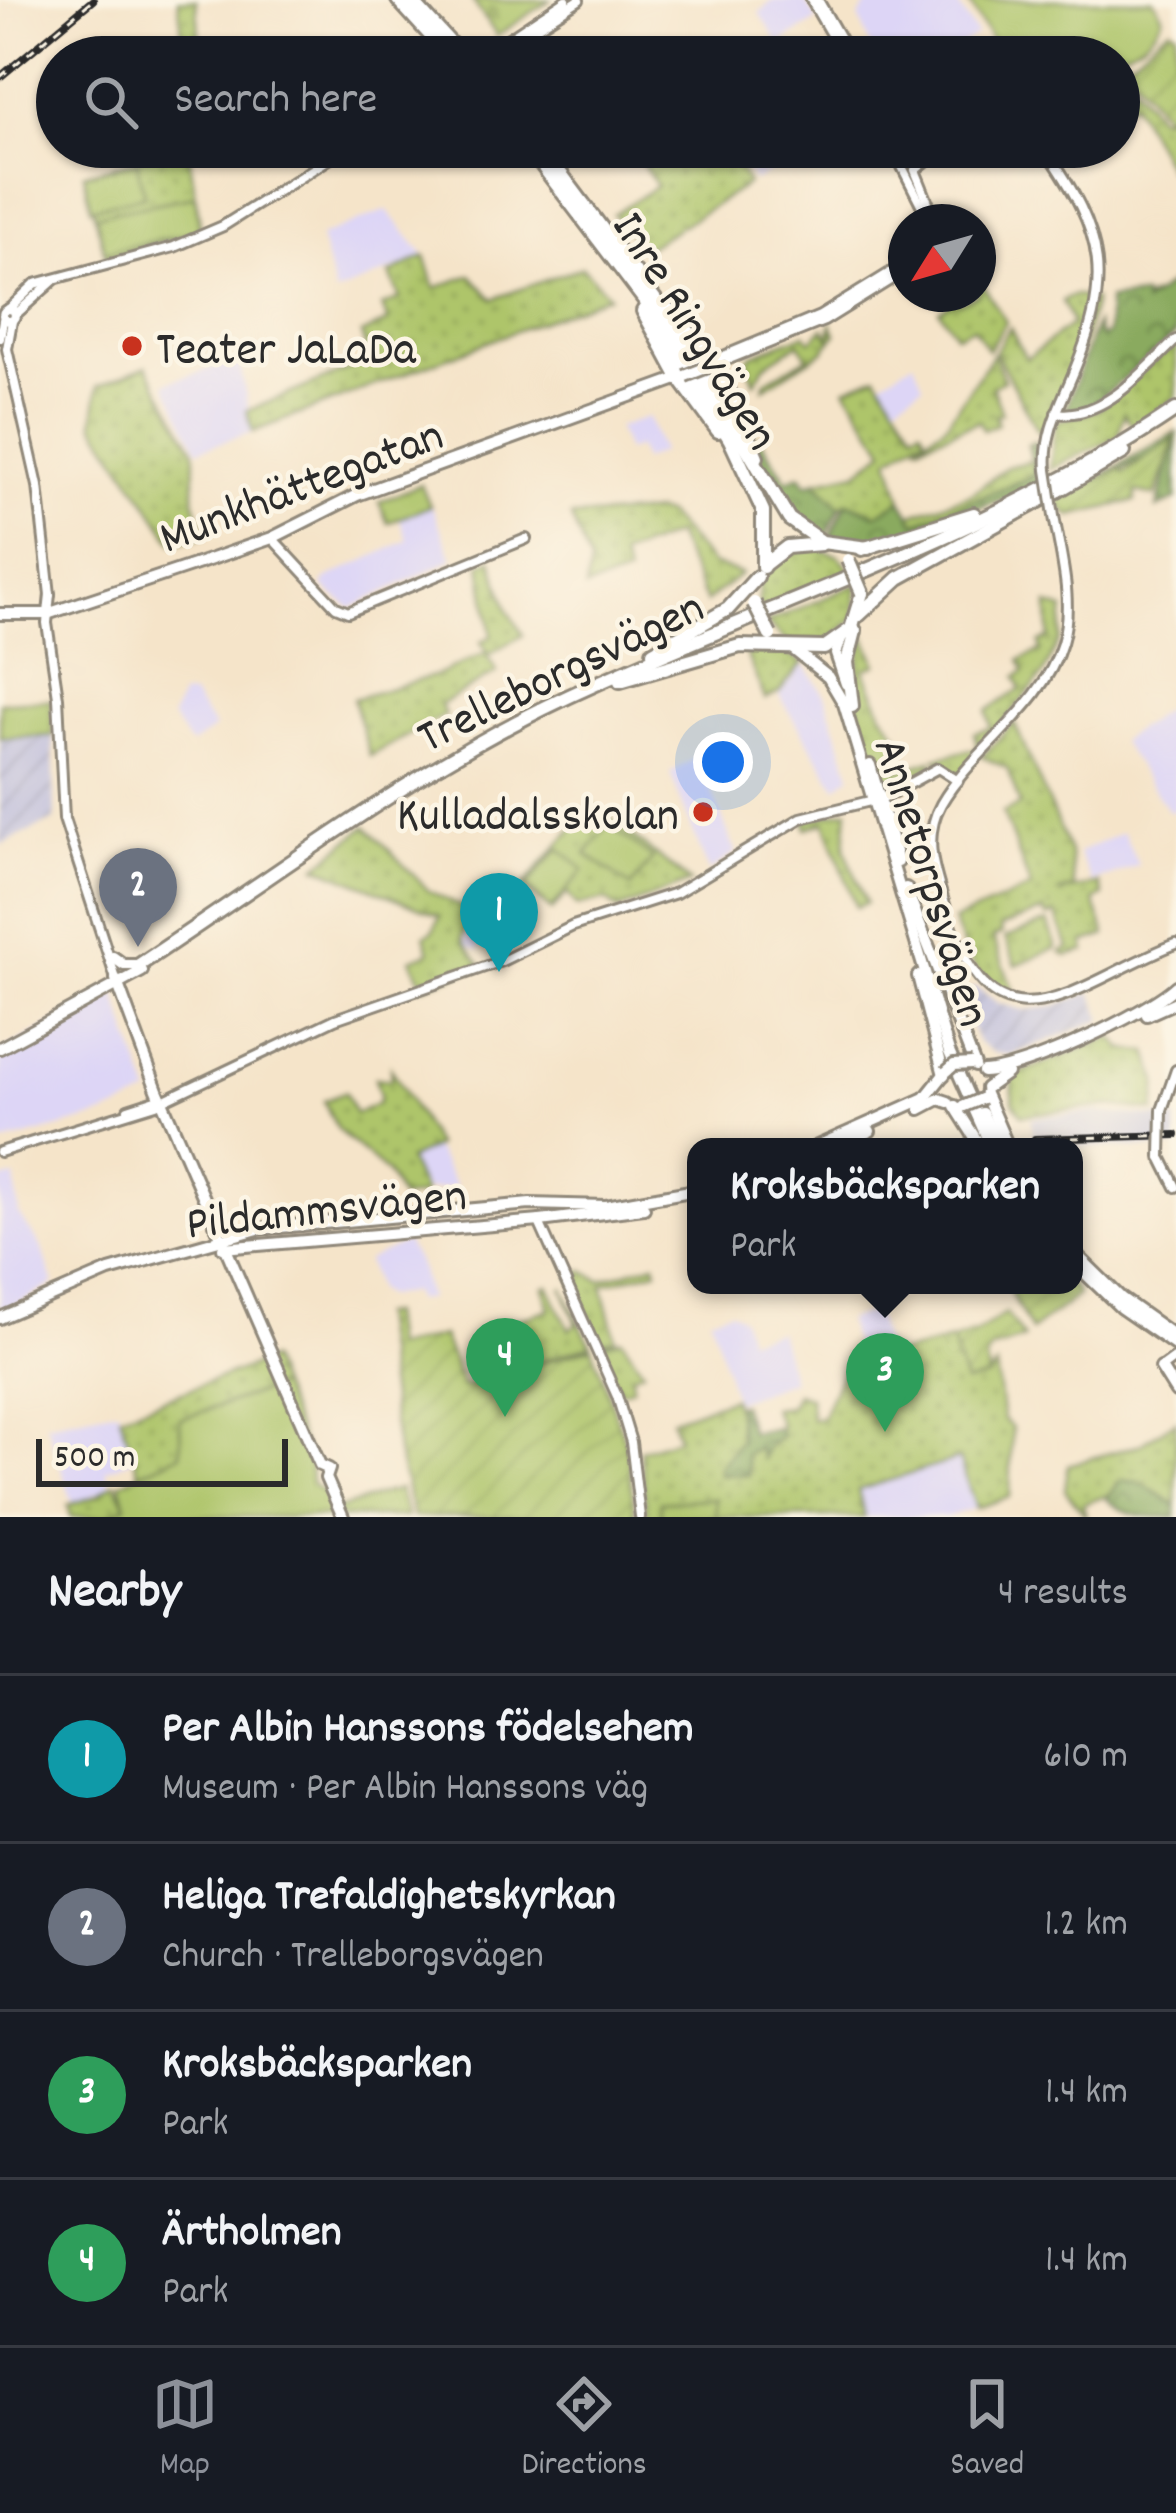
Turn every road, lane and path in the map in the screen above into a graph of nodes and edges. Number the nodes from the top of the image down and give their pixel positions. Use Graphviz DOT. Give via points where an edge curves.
graph roads {
  1 [pos="394,0"];
  2 [pos="415,0"];
  3 [pos="566,0"];
  4 [pos="579,0"];
  5 [pos="815,0"];
  6 [pos="438,36"];
  7 [pos="438,36"];
  8 [pos="512,36"];
  9 [pos="523,36"];
  10 [pos="836,36"];
  11 [pos="314,168"];
  12 [pos="546,168"];
  13 [pos="556,168"];
  14 [pos="911,168"];
  15 [pos="1058,168"];
  16 [pos="926,204"];
  17 [pos="613,247"];
  18 [pos="888,279"];
  19 [pos="10,316"];
  20 [pos="0,340"];
  21 [pos="1176,340"];
  22 [pos="711,364"];
  23 [pos="10,368"];
  24 [pos="682,375"];
  25 [pos="1176,410"];
  26 [pos="1056,413"];
  27 [pos="1176,420"];
  28 [pos="1075,472"];
  29 [pos="1059,490"];
  30 [pos="765,518"];
  31 [pos="788,519"];
  32 [pos="272,538"];
  33 [pos="526,539"];
  34 [pos="824,545"];
  35 [pos="868,548"];
  36 [pos="929,561"];
  37 [pos="760,572"];
  38 [pos="50,613"];
  39 [pos="0,614"];
  40 [pos="858,616"];
  41 [pos="841,639"];
  42 [pos="791,648"];
  43 [pos="600,682"];
  44 [pos="620,682"];
  45 [pos="852,706"];
  46 [pos="958,782"];
  47 [pos="883,798"];
  48 [pos="870,801"];
  49 [pos="906,888"];
  50 [pos="904,908"];
  51 [pos="105,943"];
  52 [pos="1174,945"];
  53 [pos="1176,956"];
  54 [pos="113,958"];
  55 [pos="140,969"];
  56 [pos="119,981"];
  57 [pos="1176,986"];
  58 [pos="1176,1002"];
  59 [pos="130,1003"];
  60 [pos="1113,1028"];
  61 [pos="0,1045"];
  62 [pos="976,1067"];
  63 [pos="1176,1070"];
  64 [pos="944,1076"];
  65 [pos="985,1093"];
  66 [pos="164,1098"];
  67 [pos="955,1105"];
  68 [pos="908,1110"];
  69 [pos="838,1138"];
  70 [pos="853,1138"];
  71 [pos="975,1138"];
  72 [pos="994,1138"];
  73 [pos="995,1138"];
  74 [pos="997,1138"];
  75 [pos="0,1150"];
  76 [pos="1176,1187"];
  77 [pos="687,1195"];
  78 [pos="687,1196"];
  79 [pos="532,1207"];
  80 [pos="540,1226"];
  81 [pos="227,1238"];
  82 [pos="1083,1261"];
  83 [pos="1083,1271"];
  84 [pos="0,1322"];
  85 [pos="1173,1364"];
  86 [pos="343,1517"];
  87 [pos="640,1517"];
  1 -- 6 [label="highway"];
  2 -- 7 [label="highway"];
  3 -- 8 [label="street"];
  4 -- 9 [label="street"];
  5 -- 10 [label="street"];
  11 -- 19 [label="street" via="213,231 56,278"];
  12 -- 17 [label="highway, Inre Ringvägen"];
  13 -- 17 [label="highway, Inre Ringvägen"];
  14 -- 16 [label="street"];
  15 -- 26 [label="street" via="1086,214 1101,276 1091,331"];
  17 -- 22 [label="highway"];
  17 -- 24 [label="highway"];
  17 -- 30 [label="highway, Inre Ringvägen" via="748,473"];
  17 -- 31 [label="highway, Inre Ringvägen" via="686,345"];
  18 -- 22 [label="street, Munkhättegatan" via="824,321"];
  19 -- 20 [label="street"];
  19 -- 23 [label="street"];
  20 -- 23 [label="street"];
  21 -- 26 [label="street" via="1097,407"];
  22 -- 24 [label="main road, Munkhättegatan, bridge"];
  22 -- 31 [label="highway"];
  23 -- 38 [label="street" via="38,486"];
  24 -- 30 [label="highway"];
  24 -- 32 [label="main road, Munkhättegatan" via="357,495"];
  25 -- 28 [label="highway, Trelleborgsvägen"];
  26 -- 46 [label="street, bridge" via="1047,470 1068,603 1057,657"];
  27 -- 29 [label="highway, Trelleborgsvägen"];
  28 -- 35 [label="highway"];
  28 -- 43 [label="highway, Trelleborgsvägen"];
  29 -- 36 [label="highway"];
  29 -- 44 [label="highway, Trelleborgsvägen"];
  30 -- 37 [label="highway, Inre Ringvägen"];
  31 -- 34 [label="highway"];
  31 -- 35 [label="highway" via="822,542"];
  32 -- 33 [label="street" via="348,612"];
  32 -- 38 [label="main road, Munkhättegatan"];
  34 -- 35 [label="highway"];
  34 -- 37 [label="highway" via="787,547"];
  34 -- 40 [label="highway, bridge" via="848,560 862,593"];
  36 -- 40 [label="highway"];
  36 -- 45 [label="highway" via="880,596 859,623 847,662"];
  37 -- 42 [label="highway, bridge" via="754,603 770,635"];
  37 -- 43 [label="highway" via="720,614"];
  38 -- 39 [label="main road, Munkhättegatan"];
  38 -- 51 [label="street" via="65,825"];
  40 -- 41 [label="highway"];
  41 -- 42 [label="highway" via="818,650"];
  41 -- 45 [label="main road, Annetorpsvägen" via="836,654"];
  42 -- 44 [label="highway" via="731,648"];
  42 -- 50 [label="main road, Annetorpsvägen" via="828,677 844,704"];
  43 -- 55 [label="highway, Trelleborgsvägen" via="374,803"];
  44 -- 55 [label="highway, Trelleborgsvägen" via="365,815"];
  45 -- 49 [label="main road, Annetorpsvägen"];
  46 -- 47 [label="street" via="938,768"];
  46 -- 52 [label="street" via="933,824 932,856 959,952 988,988 1049,1002"];
  48 -- 66 [label="street" via="801,818 676,893 335,1019"];
  49 -- 62 [label="main road"];
  49 -- 73 [label="main road, Annetorpsvägen" via="960,1064"];
  50 -- 64 [label="main road"];
  50 -- 72 [label="main road, Annetorpsvägen" via="954,1067"];
  51 -- 54 [label="street"];
  51 -- 56 [label="street"];
  52 -- 53 [label="street"];
  54 -- 55 [label="main road"];
  54 -- 56 [label="street"];
  55 -- 56 [label="main road, Trelleborgsvägen"];
  55 -- 59 [label="main road"];
  56 -- 59 [label="main road"];
  56 -- 61 [label="main road, Trelleborgsvägen"];
  56 -- 66 [label="main road"];
  57 -- 60 [label="main road"];
  58 -- 60 [label="main road"];
  59 -- 66 [label="main road"];
  60 -- 62 [label="main road"];
  60 -- 65 [label="main road" via="999,1076"];
  62 -- 64 [label="main road, bridge" via="954,1065"];
  62 -- 65 [label="main road"];
  63 -- 76 [label="street, bridge" via="1166,1087 1161,1156"];
  64 -- 67 [label="main road"];
  64 -- 68 [label="main road"];
  65 -- 67 [label="main road, bridge"];
  65 -- 74 [label="main road"];
  66 -- 75 [label="street" via="115,1120"];
  66 -- 81 [label="main road"];
  67 -- 68 [label="main road" via="935,1100"];
  67 -- 71 [label="main road"];
  68 -- 69 [label="main road"];
  68 -- 70 [label="main road"];
  77 -- 79 [label="main road, Pildammsvägen"];
  78 -- 80 [label="main road, Pildammsvägen"];
  79 -- 80 [label="main road"];
  79 -- 81 [label="main road, Pildammsvägen" via="338,1215"];
  80 -- 81 [label="main road, Pildammsvägen"];
  80 -- 87 [label="street" via="630,1437"];
  81 -- 84 [label="main road, Pildammsvägen"];
  81 -- 86 [label="main road" via="320,1465 316,1475 326,1478"];
  82 -- 85 [label="main road"];
  83 -- 85 [label="main road" via="1152,1332"];
}
